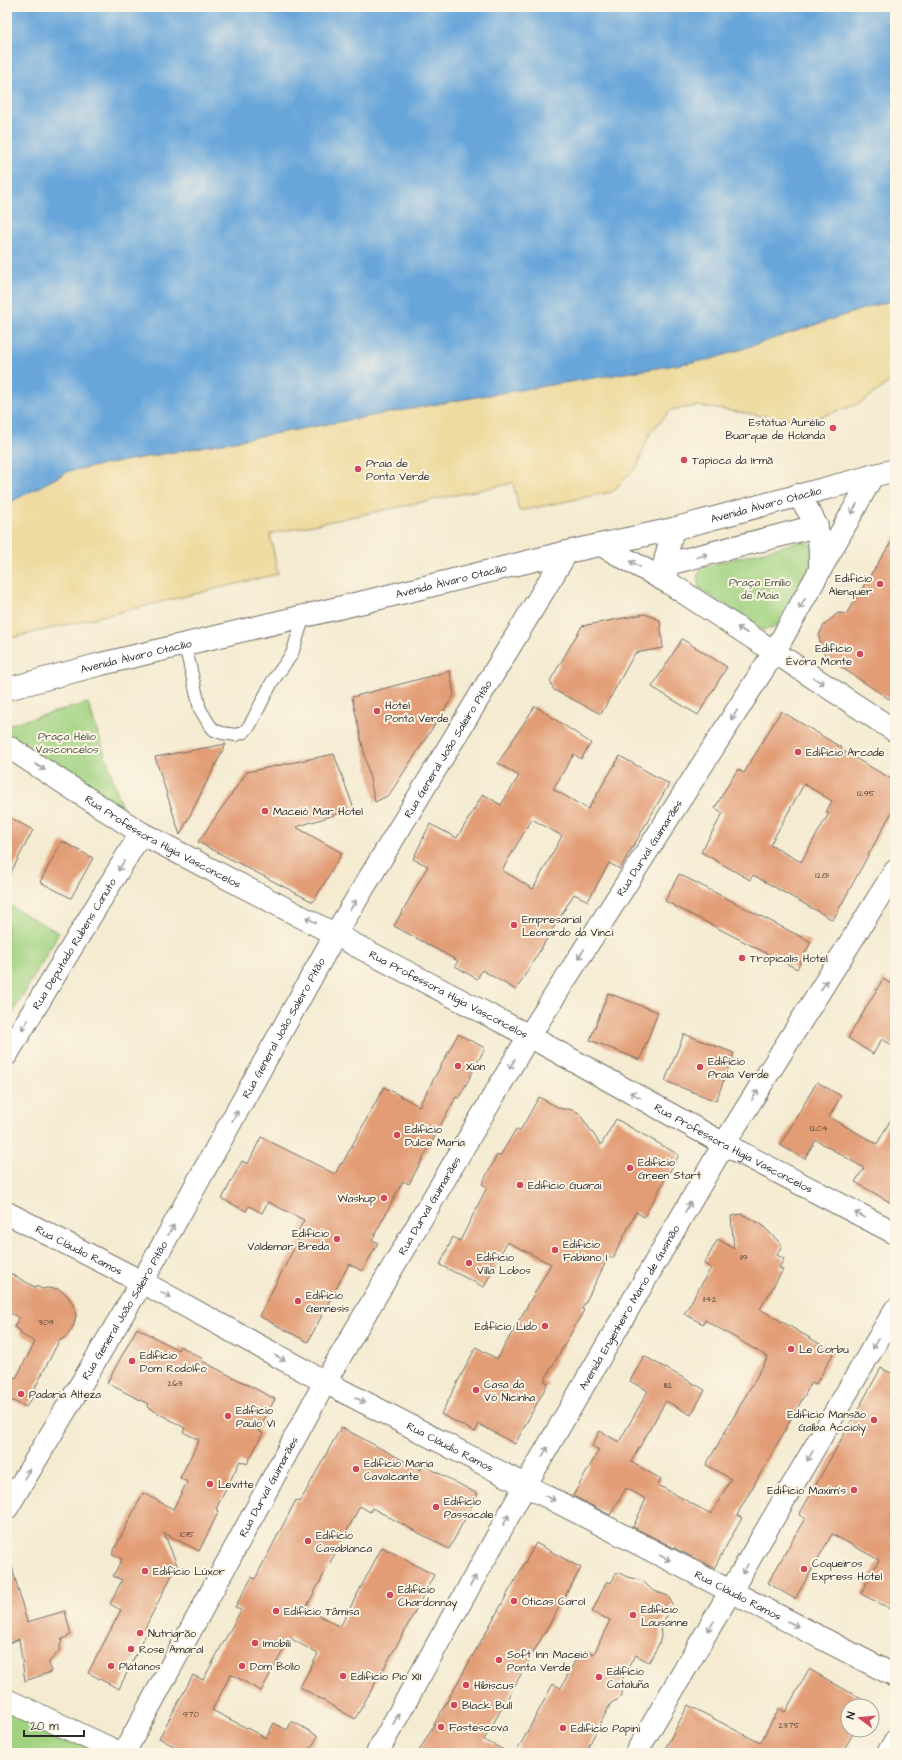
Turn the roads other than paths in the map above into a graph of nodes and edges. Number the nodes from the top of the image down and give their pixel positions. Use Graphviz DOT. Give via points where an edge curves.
graph roads {
  1 [pos="895,470"];
  2 [pos="873,475"];
  3 [pos="796,496"];
  4 [pos="817,526"];
  5 [pos="673,529"];
  6 [pos="601,545"];
  7 [pos="566,552"];
  8 [pos="820,570"];
  9 [pos="666,574"];
  10 [pos="304,616"];
  11 [pos="185,645"];
  12 [pos="775,651"];
  13 [pos="7,689"];
  14 [pos="895,731"];
  15 [pos="7,746"];
  16 [pos="141,833"];
  17 [pos="895,871"];
  18 [pos="336,934"];
  19 [pos="529,1036"];
  20 [pos="7,1054"];
  21 [pos="724,1144"];
  22 [pos="7,1213"];
  23 [pos="895,1233"];
  24 [pos="142,1282"];
  25 [pos="895,1310"];
  26 [pos="325,1382"];
  27 [pos="525,1486"];
  28 [pos="7,1508"];
  29 [pos="731,1592"];
  30 [pos="895,1676"];
  31 [pos="7,1700"];
  32 [pos="895,1741"];
  33 [pos="120,1753"];
  34 [pos="124,1753"];
  35 [pos="377,1753"];
  36 [pos="636,1753"];
  37 [pos="888,1753"];
  1 -- 2 [label="street, Avenida Álvaro Otacílio"];
  2 -- 3 [label="street, Avenida Álvaro Otacílio"];
  2 -- 8 [label="street, Rua Durval Guimarães, one-way"];
  3 -- 4 [label="street, Rua Durval Guimarães" via="811,513"];
  3 -- 5 [label="street, Avenida Álvaro Otacílio"];
  4 -- 8 [label="street, Rua Durval Guimarães"];
  9 -- 4 [label="street, one-way"];
  5 -- 6 [label="street, Avenida Álvaro Otacílio"];
  5 -- 9 [label="street"];
  6 -- 7 [label="street, Avenida Álvaro Otacílio"];
  9 -- 6 [label="street, one-way"];
  7 -- 10 [label="street, Avenida Álvaro Otacílio"];
  18 -- 7 [label="street, Rua General João Saleiro Pitão, one-way"];
  8 -- 12 [label="street, Rua Durval Guimarães, one-way"];
  12 -- 9 [label="street, one-way"];
  10 -- 11 [label="street, Avenida Álvaro Otacílio"];
  10 -- 11 [label="lane" via="292,654 272,682 250,725 244,732 236,735 214,730 204,717"];
  11 -- 13 [label="street, Avenida Álvaro Otacílio"];
  12 -- 14 [label="street, one-way"];
  12 -- 19 [label="street, Rua Durval Guimarães, one-way"];
  15 -- 16 [label="street, Rua Professora Higia Vasconcelos, one-way"];
  18 -- 16 [label="street, Rua Professora Higia Vasconcelos, one-way"];
  16 -- 20 [label="street, Rua Deputado Rubens Canuto, one-way"];
  21 -- 17 [label="street, Avenida Engenheiro Mário de Gusmão, one-way"];
  18 -- 19 [label="street, Rua Professora Higia Vasconcelos"];
  24 -- 18 [label="street, Rua General João Saleiro Pitão, one-way"];
  21 -- 19 [label="street, Rua Professora Higia Vasconcelos, one-way"];
  19 -- 26 [label="street, Rua Durval Guimarães, one-way"];
  23 -- 21 [label="street, Rua Professora Higia Vasconcelos, one-way"];
  27 -- 21 [label="street, Avenida Engenheiro Mário de Gusmão, one-way"];
  22 -- 24 [label="street, Rua Cláudio Ramos"];
  24 -- 26 [label="street, Rua Cláudio Ramos, one-way"];
  28 -- 24 [label="street, Rua General João Saleiro Pitão, one-way"];
  25 -- 29 [label="street, one-way"];
  26 -- 27 [label="street, Rua Cláudio Ramos, one-way"];
  26 -- 34 [label="street, Rua Durval Guimarães"];
  27 -- 29 [label="street, Rua Cláudio Ramos, one-way"];
  35 -- 27 [label="street, Avenida Engenheiro Mário de Gusmão, one-way"];
  29 -- 30 [label="street, Rua Cláudio Ramos, one-way"];
  29 -- 36 [label="street, one-way"];
  31 -- 33 [label="street"];
  32 -- 37 [label="street"];
}
